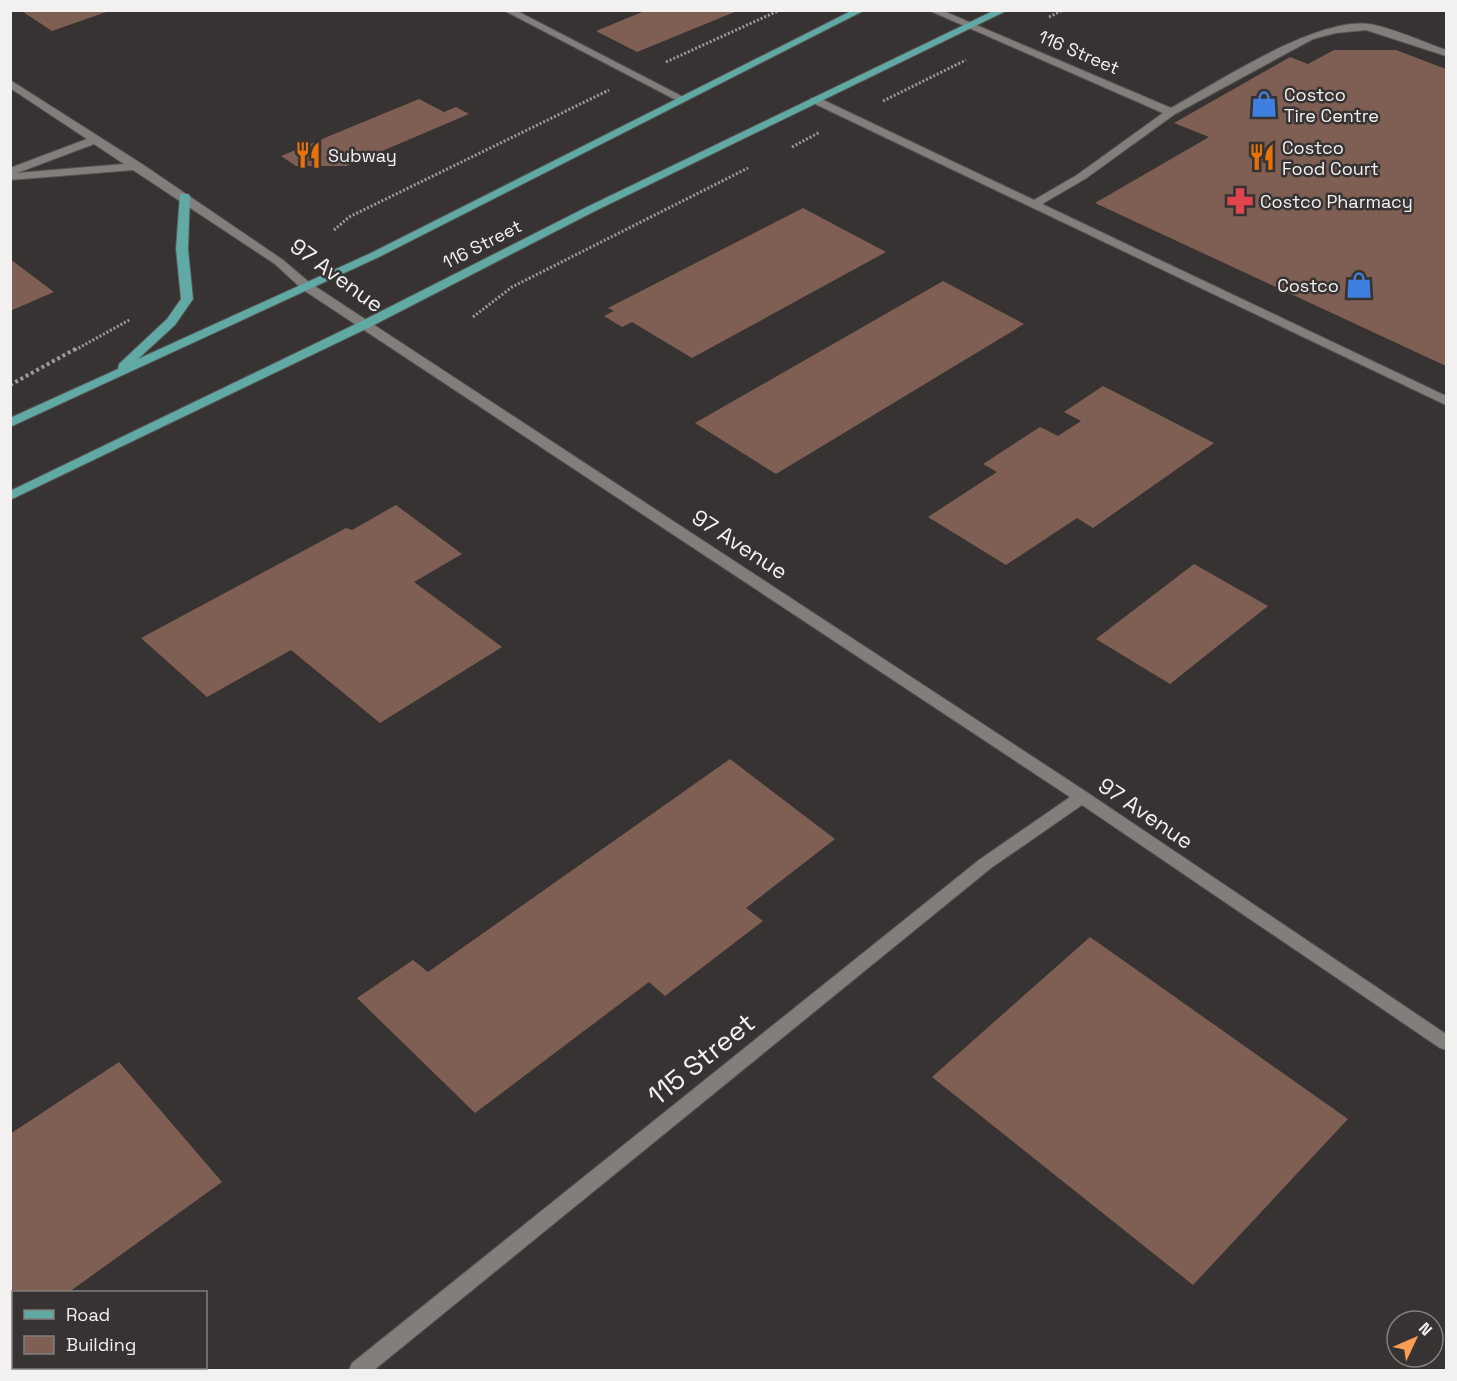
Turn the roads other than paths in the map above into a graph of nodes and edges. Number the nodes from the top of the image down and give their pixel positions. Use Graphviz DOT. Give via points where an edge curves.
graph roads {
  1 [pos="507,10"];
  2 [pos="861,10"];
  3 [pos="932,10"];
  4 [pos="1004,10"];
  5 [pos="972,27"];
  6 [pos="1446,53"];
  7 [pos="10,83"];
  8 [pos="682,99"];
  9 [pos="815,100"];
  10 [pos="1171,112"];
  11 [pos="96,140"];
  12 [pos="138,166"];
  13 [pos="10,172"];
  14 [pos="10,177"];
  15 [pos="184,196"];
  16 [pos="1033,206"];
  17 [pos="306,286"];
  18 [pos="366,324"];
  19 [pos="112,377"];
  20 [pos="1446,401"];
  21 [pos="10,423"];
  22 [pos="10,496"];
  23 [pos="1083,797"];
  24 [pos="1446,1043"];
  25 [pos="359,1371"];
  1 -- 8 [label="street"];
  2 -- 8 [label="main road, 116 Street"];
  3 -- 5 [label="street, 116 Street"];
  4 -- 5 [label="main road, 116 Street"];
  5 -- 9 [label="main road, 116 Street"];
  5 -- 10 [label="street, 116 Street"];
  6 -- 10 [label="street" via="1367,27 1335,30 1310,37"];
  7 -- 11 [label="street, 97 Avenue"];
  8 -- 17 [label="main road, 116 Street"];
  9 -- 16 [label="street"];
  9 -- 18 [label="main road, 116 Street"];
  10 -- 16 [label="street" via="1081,177"];
  11 -- 12 [label="street, 97 Avenue"];
  11 -- 13 [label="street"];
  12 -- 14 [label="street"];
  12 -- 15 [label="street, 97 Avenue"];
  15 -- 17 [label="street, 97 Avenue" via="279,262"];
  15 -- 19 [label="main road" via="182,249 186,299 171,322"];
  16 -- 20 [label="street"];
  17 -- 18 [label="street, 97 Avenue"];
  17 -- 19 [label="main road, 116 Street"];
  18 -- 22 [label="main road, 116 Street"];
  18 -- 23 [label="street, 97 Avenue"];
  19 -- 21 [label="main road, 116 Street"];
  23 -- 24 [label="street, 97 Avenue"];
  23 -- 25 [label="street, 115 Street" via="985,864"];
}
